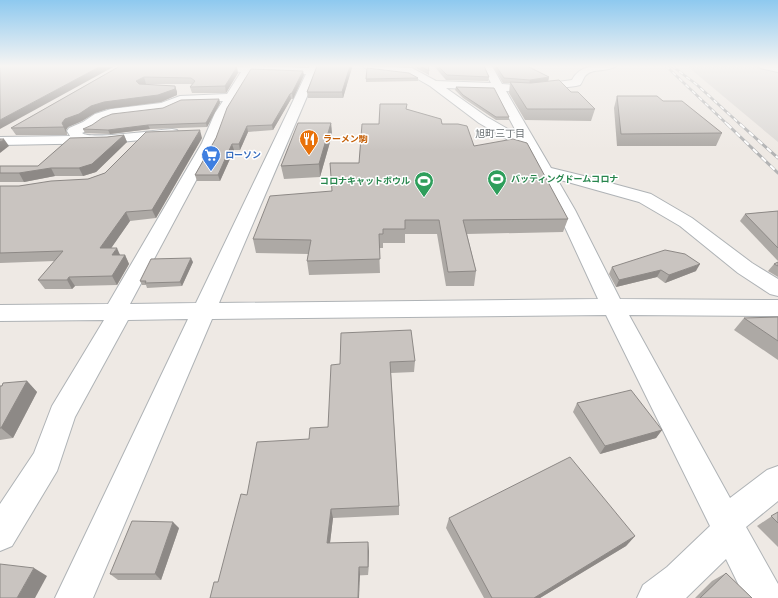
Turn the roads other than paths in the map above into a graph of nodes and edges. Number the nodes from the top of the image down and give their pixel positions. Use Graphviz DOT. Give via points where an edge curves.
graph roads {
  1 [pos="232,94"];
  2 [pos="303,94"];
  3 [pos="447,94"];
  4 [pos="495,94"];
  5 [pos="516,94"];
  6 [pos="538,94"];
  7 [pos="508,96"];
  8 [pos="230,97"];
  9 [pos="543,101"];
  10 [pos="184,132"];
  11 [pos="82,134"];
  12 [pos="144,135"];
  13 [pos="0,137"];
  14 [pos="0,141"];
  15 [pos="532,149"];
  16 [pos="128,151"];
  17 [pos="546,172"];
  18 [pos="778,289"];
  19 [pos="613,307"];
  20 [pos="778,308"];
  21 [pos="204,312"];
  22 [pos="117,313"];
  23 [pos="0,314"];
  24 [pos="778,482"];
  25 [pos="727,527"];
  26 [pos="0,534"];
  27 [pos="74,598"];
  28 [pos="656,598"];
  29 [pos="765,598"];
  1 -- 8 [label="street"];
  2 -- 21 [label="street"];
  3 -- 15 [label="street" via="483,120"];
  4 -- 7 [label="street"];
  5 -- 7 [label="street"];
  6 -- 9 [label="street"];
  7 -- 15 [label="street"];
  8 -- 11 [label="street" via="181,94 164,106 99,117 88,125"];
  8 -- 22 [label="street" via="217,121 206,132 166,220"];
  10 -- 12 [label="street"];
  11 -- 12 [label="street" via="110,139"];
  11 -- 13 [label="street" via="13,129"];
  11 -- 14 [label="street"];
  12 -- 16 [label="street"];
  15 -- 17 [label="street"];
  17 -- 18 [label="street" via="645,198 686,222 745,268"];
  17 -- 19 [label="street"];
  19 -- 20 [label="street"];
  19 -- 21 [label="street"];
  19 -- 25 [label="street"];
  21 -- 22 [label="street"];
  21 -- 27 [label="street"];
  22 -- 23 [label="street"];
  22 -- 26 [label="street" via="62,415 46,461"];
  24 -- 25 [label="street"];
  25 -- 28 [label="street" via="680,580"];
  25 -- 29 [label="street"];
}
